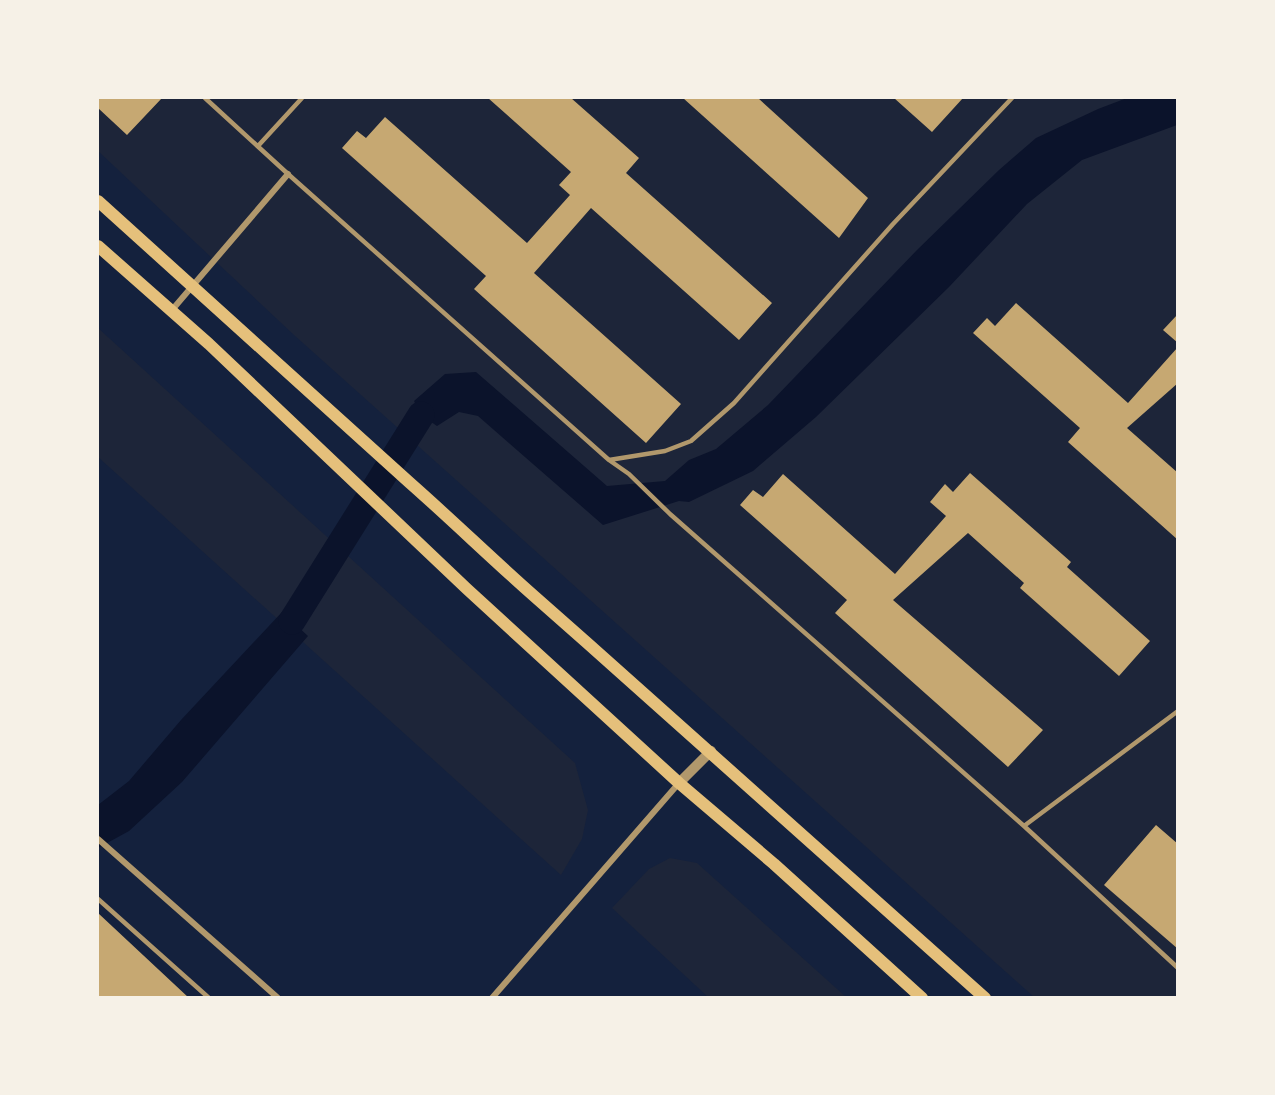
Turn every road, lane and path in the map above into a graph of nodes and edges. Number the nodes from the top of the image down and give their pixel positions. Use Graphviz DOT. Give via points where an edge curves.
graph roads {
  1 [pos="205,98"];
  2 [pos="302,98"];
  3 [pos="1012,98"];
  4 [pos="258,146"];
  5 [pos="288,174"];
  6 [pos="98,201"];
  7 [pos="98,246"];
  8 [pos="192,287"];
  9 [pos="171,311"];
  10 [pos="609,460"];
  11 [pos="1178,711"];
  12 [pos="711,751"];
  13 [pos="678,783"];
  14 [pos="1024,826"];
  15 [pos="98,839"];
  16 [pos="98,899"];
  17 [pos="1178,968"];
  18 [pos="209,998"];
  19 [pos="278,998"];
  20 [pos="492,998"];
  21 [pos="922,998"];
  22 [pos="985,998"];
  1 -- 4 [label="lane"];
  2 -- 4 [label="lane"];
  3 -- 10 [label="lane" via="893,224 742,394 691,441 665,451"];
  4 -- 5 [label="lane"];
  5 -- 8 [label="street"];
  5 -- 10 [label="lane"];
  6 -- 8 [label="main road"];
  7 -- 9 [label="main road"];
  8 -- 9 [label="street"];
  8 -- 12 [label="main road"];
  9 -- 13 [label="main road"];
  10 -- 14 [label="lane"];
  11 -- 14 [label="lane"];
  12 -- 13 [label="street"];
  12 -- 22 [label="main road"];
  13 -- 20 [label="street"];
  13 -- 21 [label="main road"];
  14 -- 17 [label="lane"];
  15 -- 19 [label="street"];
  16 -- 18 [label="lane"];
}
